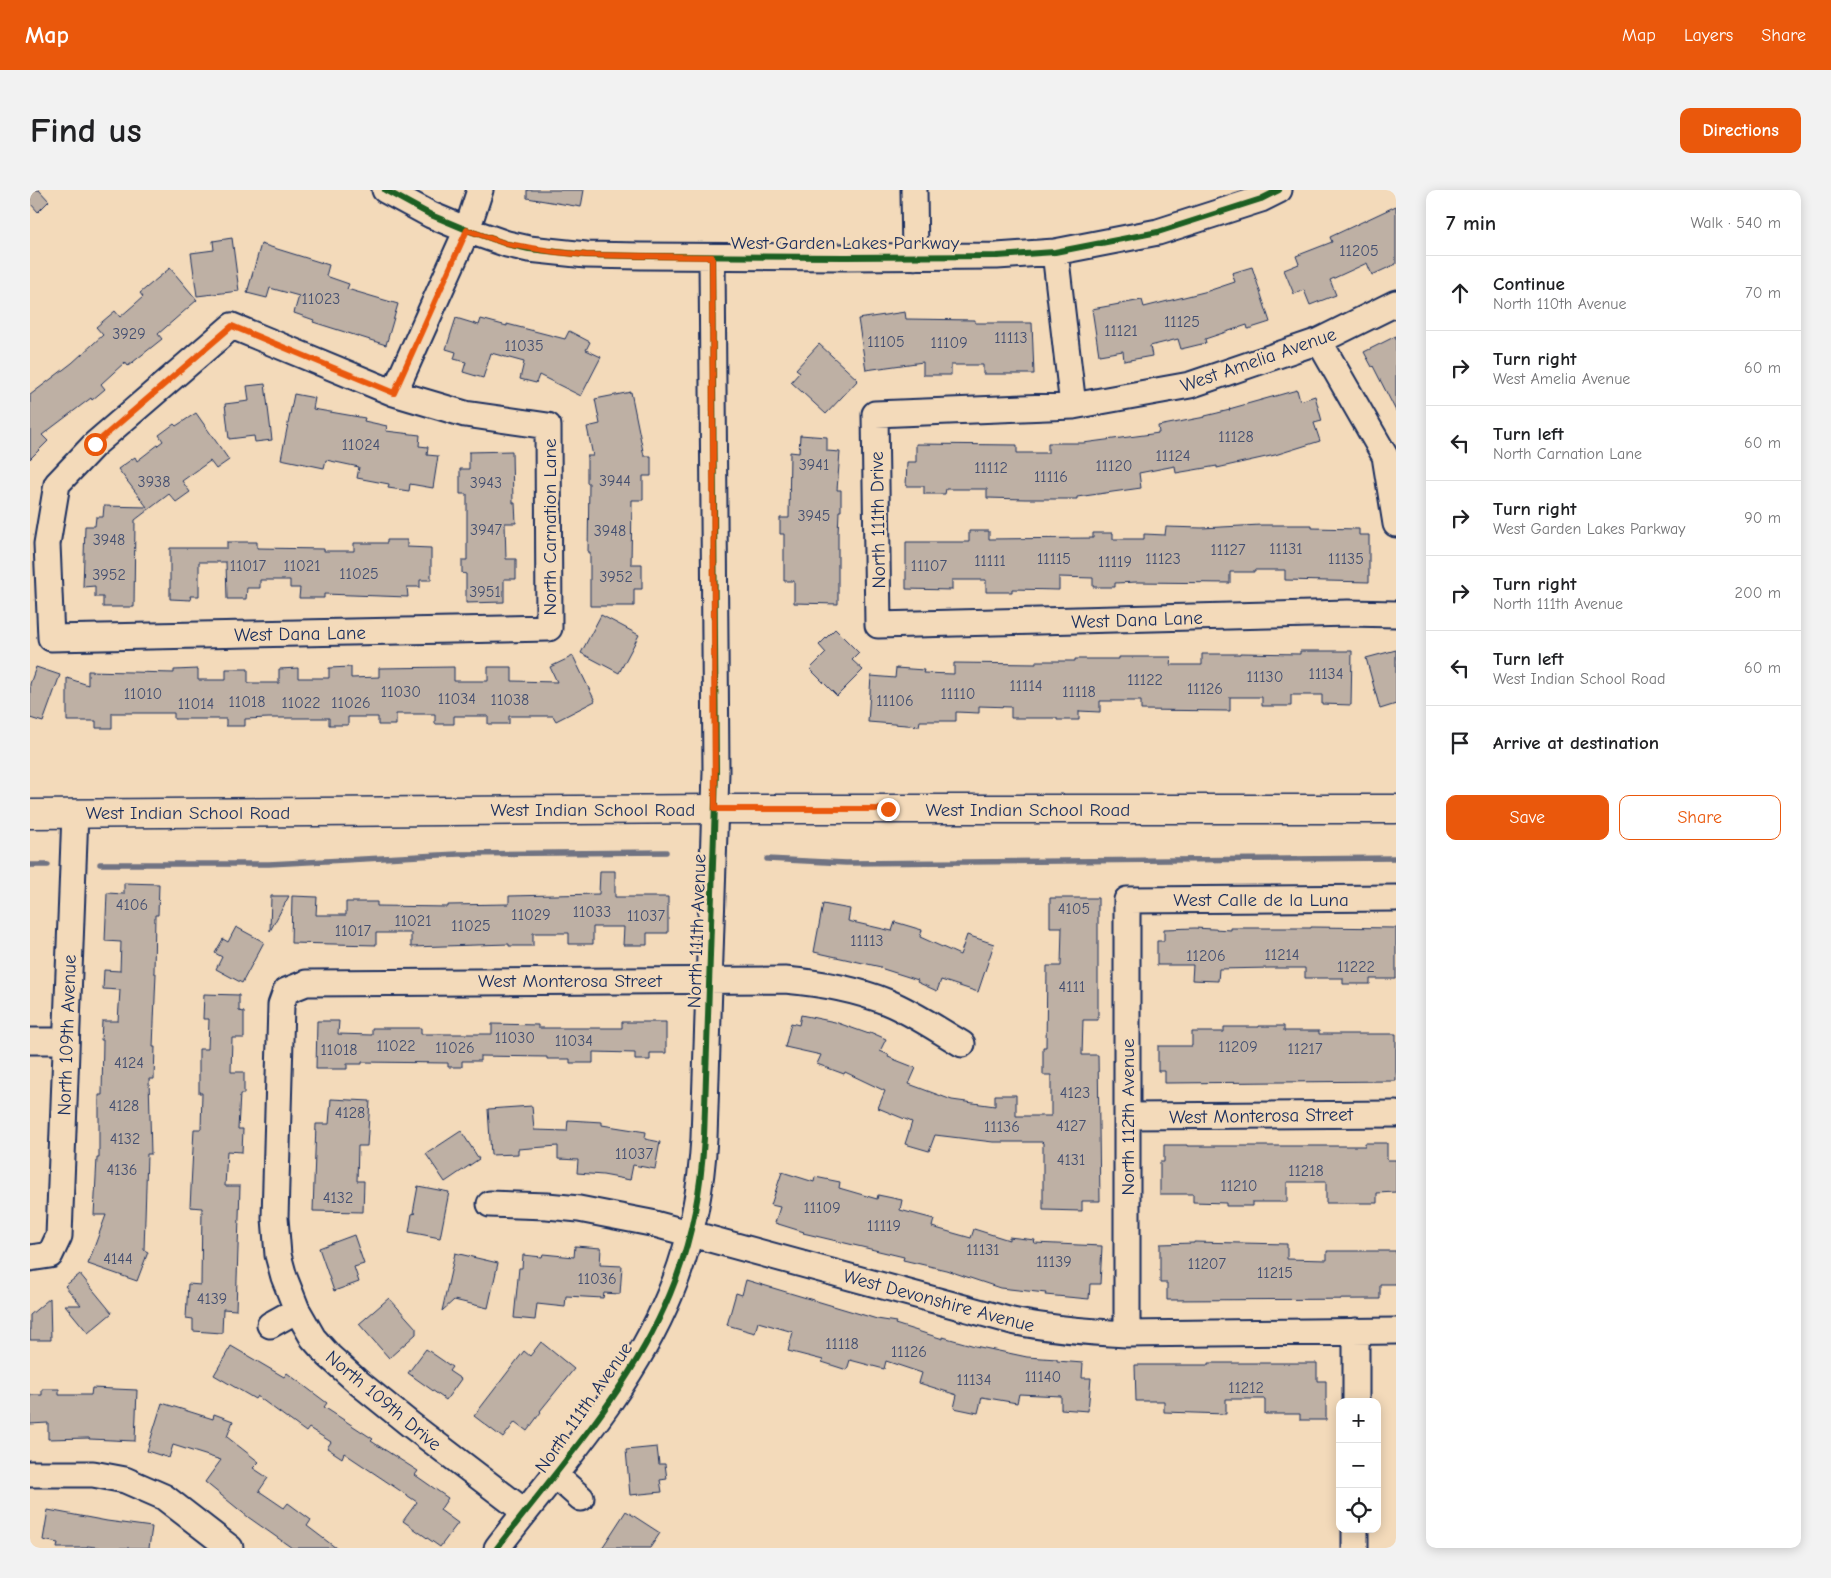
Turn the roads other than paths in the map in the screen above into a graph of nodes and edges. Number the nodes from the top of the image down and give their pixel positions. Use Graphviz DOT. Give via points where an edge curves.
graph roads {
  1 [pos="385,190"];
  2 [pos="480,190"];
  3 [pos="914,190"];
  4 [pos="1279,190"];
  5 [pos="467,230"];
  6 [pos="1055,252"];
  7 [pos="712,257"];
  8 [pos="915,257"];
  9 [pos="1396,303"];
  10 [pos="1319,341"];
  11 [pos="394,393"];
  12 [pos="1073,406"];
  13 [pos="875,414"];
  14 [pos="1396,524"];
  15 [pos="1396,614"];
  16 [pos="878,625"];
  17 [pos="549,628"];
  18 [pos="715,809"];
  19 [pos="1396,809"];
  20 [pos="75,813"];
  21 [pos="30,814"];
  22 [pos="1396,898"];
  23 [pos="1127,900"];
  24 [pos="710,979"];
  25 [pos="286,992"];
  26 [pos="30,1041"];
  27 [pos="66,1041"];
  28 [pos="962,1044"];
  29 [pos="1396,1114"];
  30 [pos="1127,1116"];
  31 [pos="490,1204"];
  32 [pos="690,1233"];
  33 [pos="40,1257"];
  34 [pos="297,1310"];
  35 [pos="270,1325"];
  36 [pos="1356,1331"];
  37 [pos="1396,1331"];
  38 [pos="1127,1334"];
  39 [pos="1356,1398"];
  40 [pos="30,1474"];
  41 [pos="554,1474"];
  42 [pos="581,1498"];
  43 [pos="525,1512"];
  44 [pos="1355,1533"];
  45 [pos="203,1540"];
  46 [pos="230,1548"];
  47 [pos="497,1548"];
  48 [pos="1355,1548"];
  1 -- 5 [label="street, West Garden Lakes Parkway"];
  2 -- 5 [label="street"];
  3 -- 8 [label="street"];
  4 -- 6 [label="street, West Garden Lakes Parkway" via="1262,199 1158,232"];
  5 -- 7 [label="street, West Garden Lakes Parkway" via="507,244 556,252"];
  5 -- 11 [label="street"];
  6 -- 8 [label="street, West Garden Lakes Parkway"];
  6 -- 12 [label="street"];
  7 -- 8 [label="street, West Garden Lakes Parkway"];
  7 -- 18 [label="street, North 111th Avenue"];
  9 -- 10 [label="street, West Amelia Avenue"];
  10 -- 12 [label="street, West Amelia Avenue" via="1190,385"];
  10 -- 14 [label="street" via="1385,456"];
  11 -- 17 [label="street, North Carnation Lane" via="464,414 548,426"];
  11 -- 17 [label="street, West Dana Lane" via="232,326 95,444 57,484 47,544 51,638"];
  12 -- 13 [label="street, West Amelia Avenue"];
  13 -- 16 [label="street, North 111th Drive"];
  15 -- 16 [label="street, West Dana Lane"];
  18 -- 19 [label="main road, West Indian School Road"];
  18 -- 20 [label="main road, West Indian School Road"];
  18 -- 24 [label="street, North 111th Avenue"];
  20 -- 21 [label="main road, West Indian School Road"];
  20 -- 27 [label="street, North 109th Avenue"];
  22 -- 23 [label="street, West Calle de la Luna"];
  23 -- 30 [label="street, North 112th Avenue"];
  24 -- 25 [label="street, West Monterosa Street" via="306,983"];
  24 -- 28 [label="street, West Monterosa Street" via="811,982 862,993 888,1002"];
  24 -- 32 [label="street, North 111th Avenue" via="703,1166"];
  25 -- 34 [label="street, North 109th Drive" via="281,1005 274,1218 278,1255"];
  26 -- 27 [label="street"];
  27 -- 33 [label="street, North 109th Avenue" via="59,1236"];
  29 -- 30 [label="street, West Monterosa Street"];
  30 -- 38 [label="street, North 112th Avenue"];
  31 -- 32 [label="street, West Devonshire Avenue" via="578,1209"];
  32 -- 38 [label="street, West Devonshire Avenue" via="1012,1322"];
  32 -- 41 [label="street, North 111th Avenue" via="670,1294 644,1347 602,1412"];
  34 -- 35 [label="street"];
  34 -- 43 [label="street, North 109th Drive" via="313,1338 359,1383"];
  36 -- 37 [label="street, West Devonshire Avenue"];
  36 -- 38 [label="street, West Devonshire Avenue"];
  36 -- 39 [label="street"];
  40 -- 45 [label="street" via="93,1474 125,1480 164,1497"];
  41 -- 42 [label="street"];
  41 -- 43 [label="street, North 111th Avenue"];
  43 -- 47 [label="street, North 111th Avenue"];
  44 -- 48 [label="street"];
  45 -- 46 [label="street"];
}
